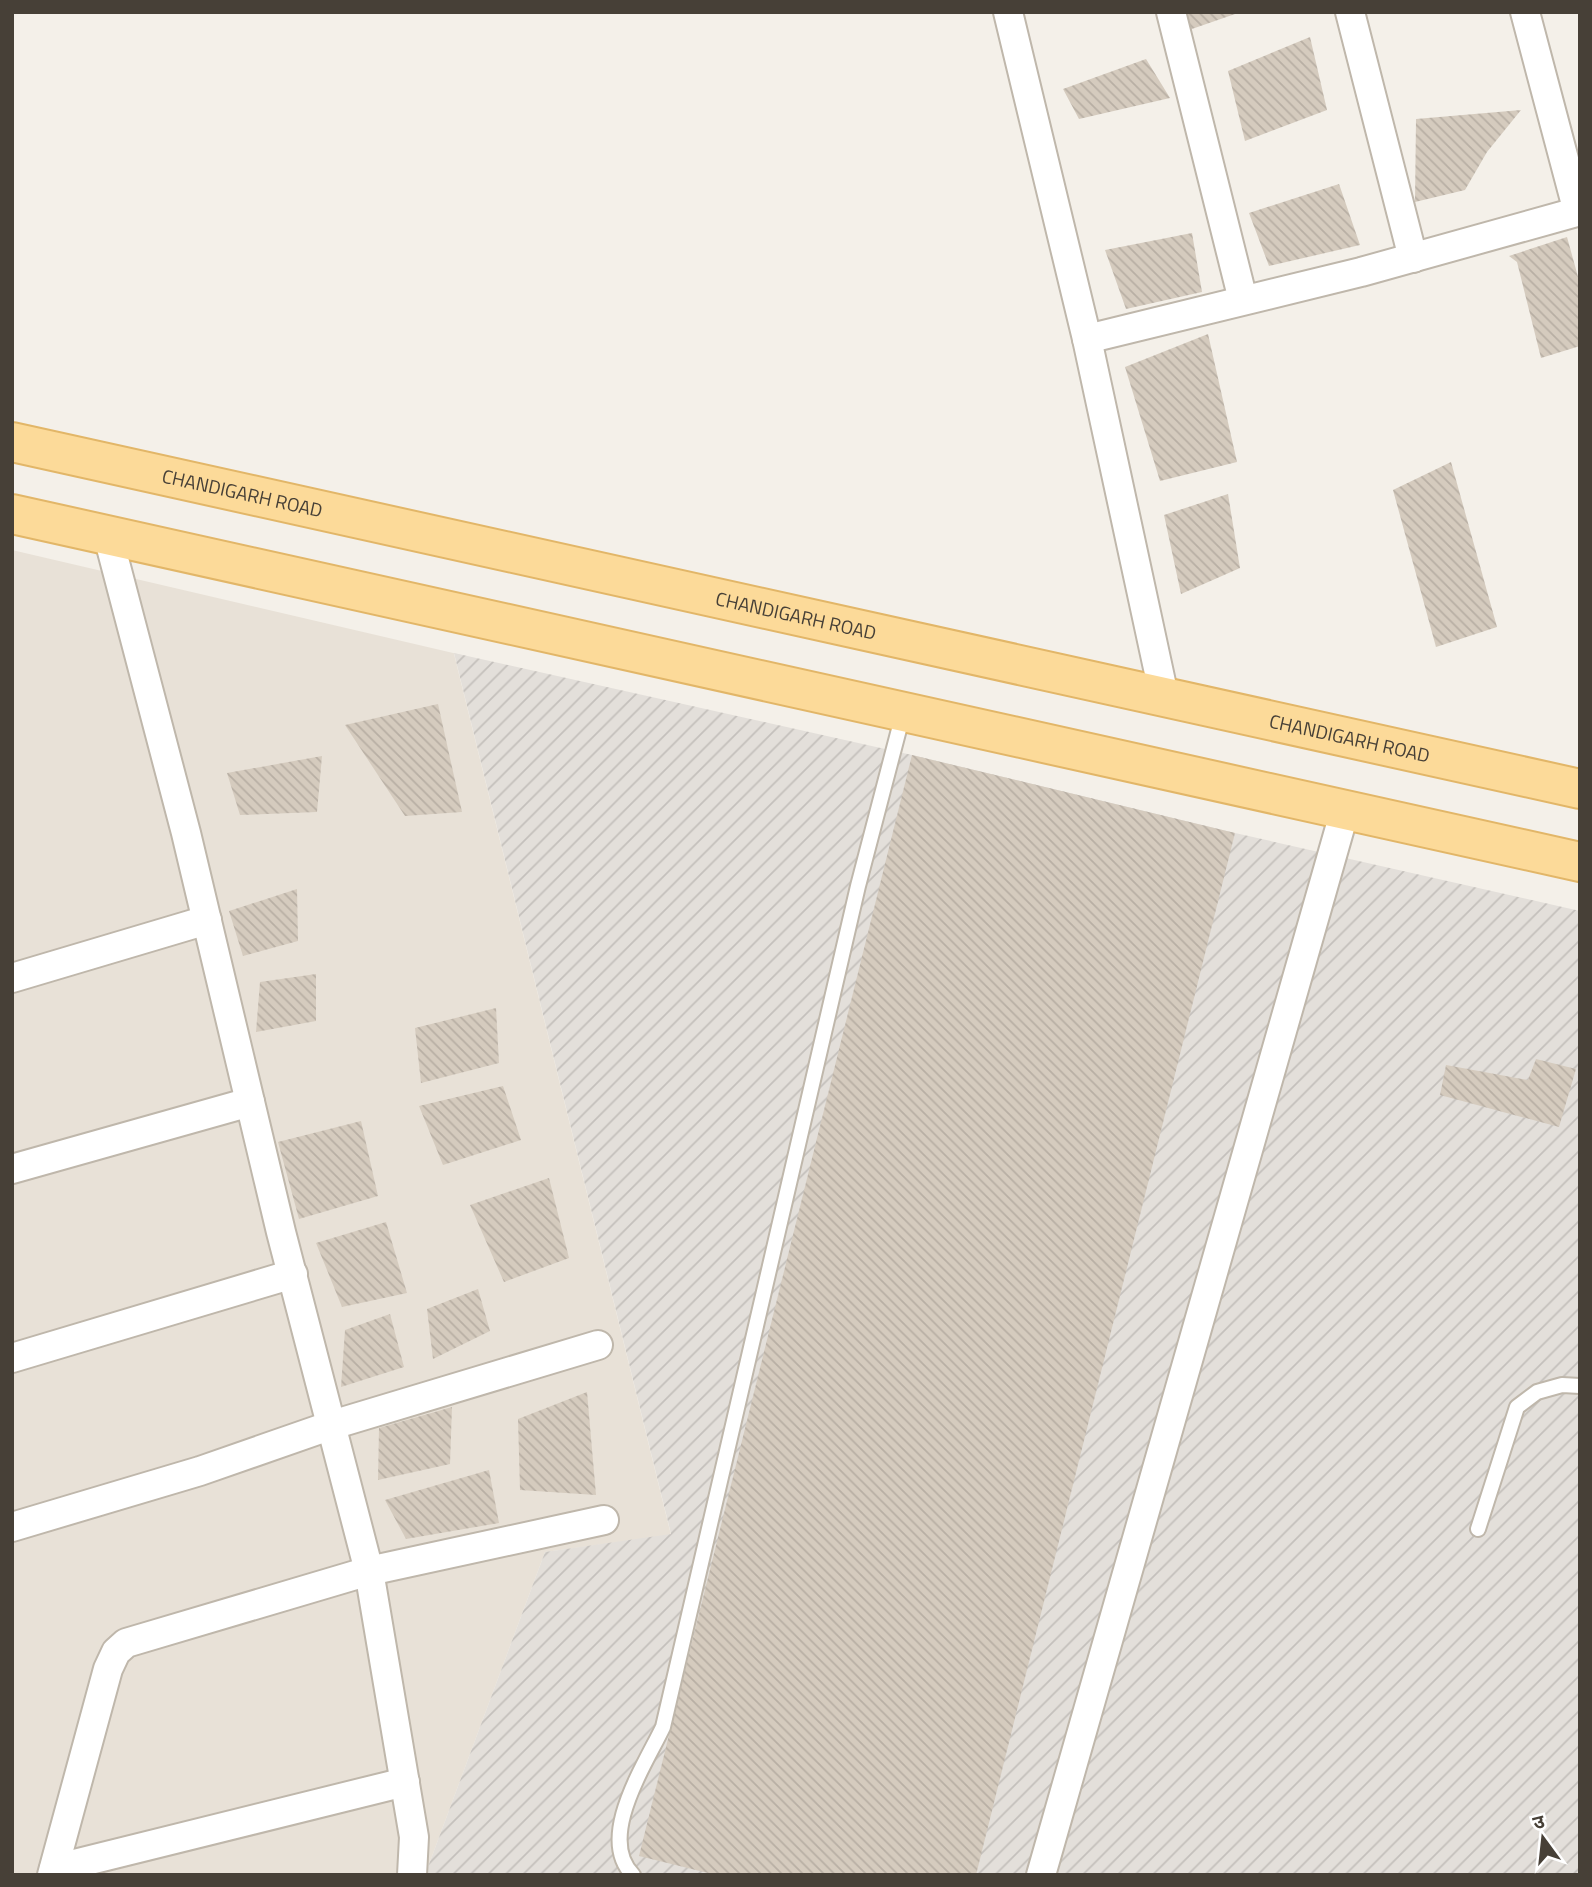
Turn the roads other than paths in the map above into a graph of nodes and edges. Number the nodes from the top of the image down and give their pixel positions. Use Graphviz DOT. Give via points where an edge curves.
graph roads {
  1 [pos="1008,12"];
  2 [pos="1171,12"];
  3 [pos="1350,12"];
  4 [pos="1525,12"];
  5 [pos="1579,211"];
  6 [pos="1413,258"];
  7 [pos="1243,300"];
  8 [pos="1087,339"];
  9 [pos="12,442"];
  10 [pos="12,514"];
  11 [pos="108,536"];
  12 [pos="1164,696"];
  13 [pos="903,712"];
  14 [pos="1580,789"];
  15 [pos="1345,810"];
  16 [pos="1580,862"];
  17 [pos="207,920"];
  18 [pos="12,978"];
  19 [pos="250,1102"];
  20 [pos="12,1169"];
  21 [pos="293,1274"];
  22 [pos="598,1345"];
  23 [pos="12,1358"];
  24 [pos="1580,1386"];
  25 [pos="332,1425"];
  26 [pos="604,1520"];
  27 [pos="12,1527"];
  28 [pos="1478,1529"];
  29 [pos="369,1571"];
  30 [pos="405,1782"];
  31 [pos="53,1872"];
  32 [pos="626,1872"];
  33 [pos="412,1875"];
  34 [pos="1041,1875"];
  1 -- 8 [label="street"];
  2 -- 7 [label="street"];
  3 -- 6 [label="street"];
  4 -- 5 [label="street"];
  5 -- 6 [label="street"];
  6 -- 7 [label="street"];
  7 -- 8 [label="street"];
  8 -- 12 [label="street"];
  9 -- 12 [label="main road, CHANDIGARH ROAD"];
  10 -- 11 [label="main road"];
  11 -- 13 [label="main road"];
  11 -- 17 [label="street"];
  12 -- 14 [label="main road, CHANDIGARH ROAD"];
  13 -- 15 [label="main road"];
  13 -- 32 [label="lane" via="858,886 663,1727 622,1814 618,1843"];
  15 -- 16 [label="main road"];
  15 -- 34 [label="street"];
  17 -- 18 [label="street"];
  17 -- 19 [label="street"];
  19 -- 20 [label="street"];
  19 -- 21 [label="street"];
  21 -- 23 [label="street"];
  21 -- 25 [label="street"];
  22 -- 25 [label="street"];
  24 -- 28 [label="lane" via="1537,1392 1517,1407"];
  25 -- 27 [label="street" via="200,1471"];
  25 -- 29 [label="street"];
  26 -- 29 [label="street"];
  29 -- 30 [label="street"];
  29 -- 31 [label="street" via="139,1638 116,1652"];
  30 -- 31 [label="street"];
  30 -- 33 [label="street" via="414,1837"];
}
